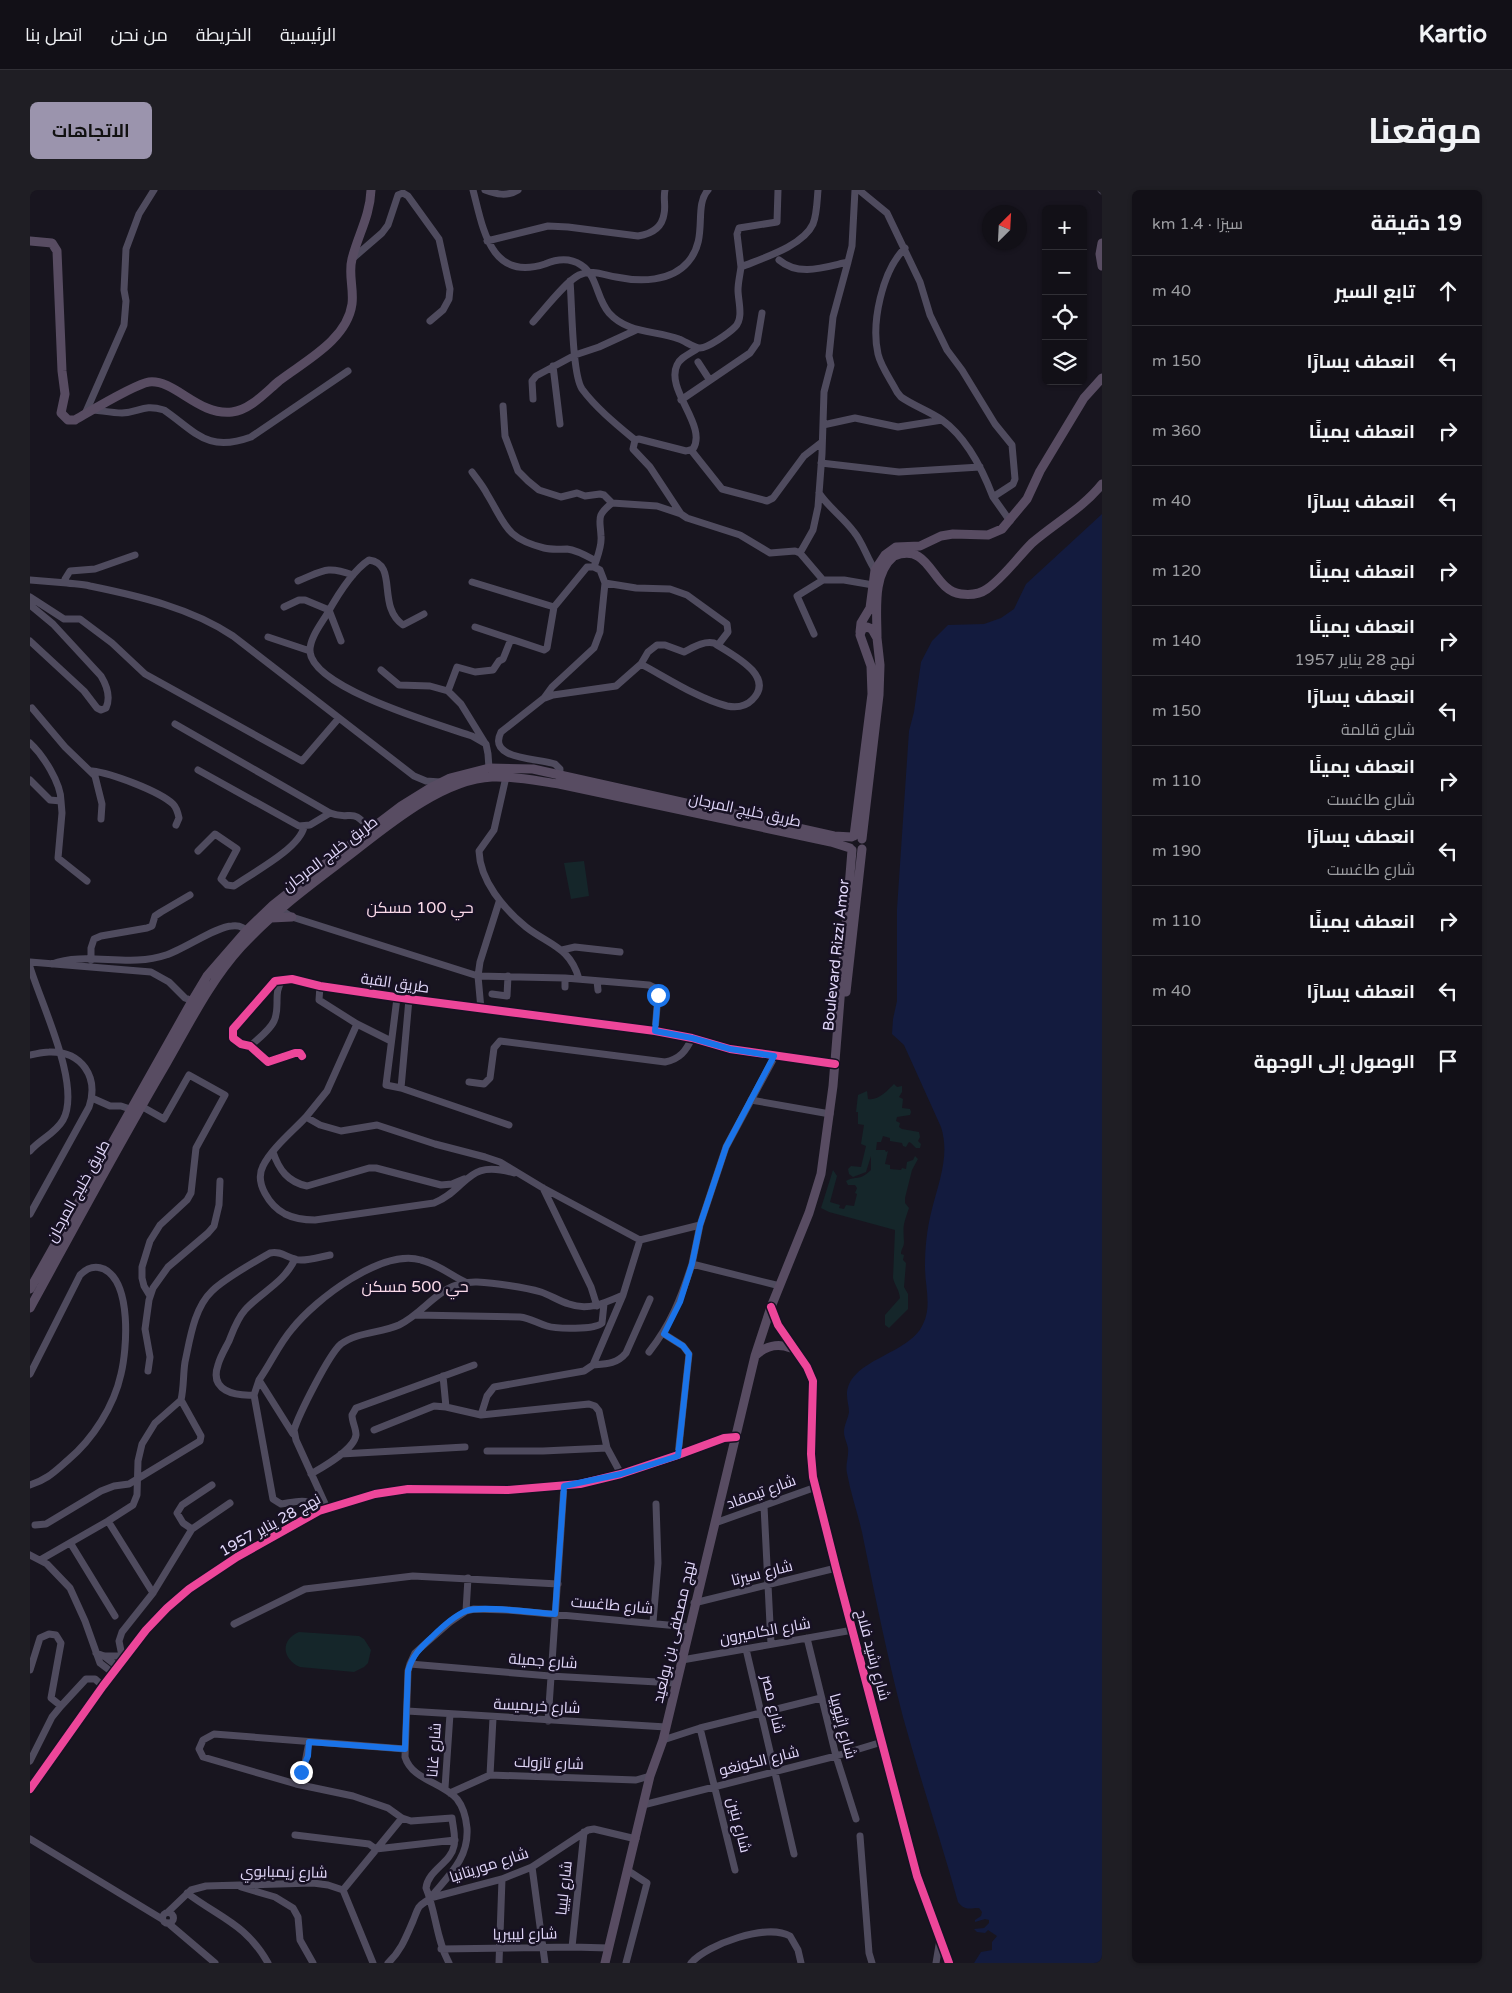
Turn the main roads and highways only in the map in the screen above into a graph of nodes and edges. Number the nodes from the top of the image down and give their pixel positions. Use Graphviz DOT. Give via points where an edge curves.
graph roads {
  1 [pos="371,190"];
  2 [pos="30,241"];
  3 [pos="1102,243"];
  4 [pos="1102,266"];
  5 [pos="1102,378"];
  6 [pos="1102,484"];
  7 [pos="922,545"];
  8 [pos="922,558"];
  9 [pos="860,635"];
  10 [pos="877,638"];
  11 [pos="560,780"];
  12 [pos="444,786"];
  13 [pos="857,819"];
  14 [pos="372,833"];
  15 [pos="856,837"];
  16 [pos="833,839"];
  17 [pos="854,849"];
  18 [pos="852,866"];
  19 [pos="287,904"];
  20 [pos="276,908"];
  21 [pos="271,918"];
  22 [pos="249,933"];
  23 [pos="197,1002"];
  24 [pos="835,1064"];
  25 [pos="30,1288"];
  26 [pos="30,1308"];
  27 [pos="769,1312"];
  28 [pos="794,1350"];
  29 [pos="755,1356"];
  30 [pos="605,1963"];
  1 -- 2 [label="main road" via="365,226 352,260 351,309 335,340 241,410 231,413 201,407 173,390 151,382 139,384 75,420 68,420 61,413 66,394 62,371 58,250 52,243"];
  3 -- 4 [label="main road"];
  5 -- 7 [label="main road" via="1084,398 1027,498 1001,530 993,534 941,536"];
  6 -- 8 [label="main road" via="1025,550 998,580 980,592 963,594 950,590"];
  7 -- 8 [label="main road"];
  7 -- 9 [label="main road" via="894,548 883,557 876,570 870,608 861,623"];
  8 -- 10 [label="main road" via="896,554 884,566 876,608"];
  9 -- 10 [label="main road" via="863,628 868,627"];
  9 -- 13 [label="main road" via="871,666 872,694"];
  10 -- 15 [label="main road" via="880,695"];
  11 -- 12 [label="main road, طريق خليج المرجان" via="491,777"];
  11 -- 12 [label="main road, طريق خليج المرجان" via="533,769 489,768 471,771"];
  11 -- 16 [label="main road, طريق خليج المرجان"];
  12 -- 14 [label="main road, طريق خليج المرجان"];
  12 -- 14 [label="main road, طريق خليج المرجان" via="421,794"];
  13 -- 15 [label="main road"];
  13 -- 16 [label="main road" via="849,830"];
  14 -- 19 [label="main road, طريق خليج المرجان"];
  14 -- 20 [label="main road, طريق خليج المرجان"];
  15 -- 16 [label="main road, طريق خليج المرجان"];
  15 -- 17 [label="main road" via="849,841"];
  15 -- 17 [label="main road" via="864,844"];
  16 -- 17 [label="main road, طريق خليج المرجان"];
  16 -- 18 [label="main road"];
  17 -- 18 [label="main road, Boulevard Rizzi Amor"];
  17 -- 24 [label="main road, Boulevard Rizzi Amor" via="840,1052"];
  18 -- 24 [label="main road, Boulevard Rizzi Amor"];
  19 -- 20 [label="main road, طريق خليج المرجان"];
  19 -- 21 [label="main road" via="292,917"];
  20 -- 21 [label="main road, طريق خليج المرجان"];
  20 -- 22 [label="main road, طريق خليج المرجان"];
  21 -- 22 [label="main road, طريق خليج المرجان"];
  22 -- 23 [label="main road, طريق خليج المرجان" via="207,976"];
  23 -- 25 [label="main road, طريق خليج المرجان" via="130,1109"];
  23 -- 26 [label="main road, طريق خليج المرجان"];
  24 -- 27 [label="main road, Boulevard Rizzi Amor" via="821,1174"];
  27 -- 29 [label="main road, نهج مصطفى بن بولعيد"];
  28 -- 29 [label="main road" via="770,1346"];
  29 -- 30 [label="main road, نهج مصطفى بن بولعيد" via="663,1740 650,1776"];
}
